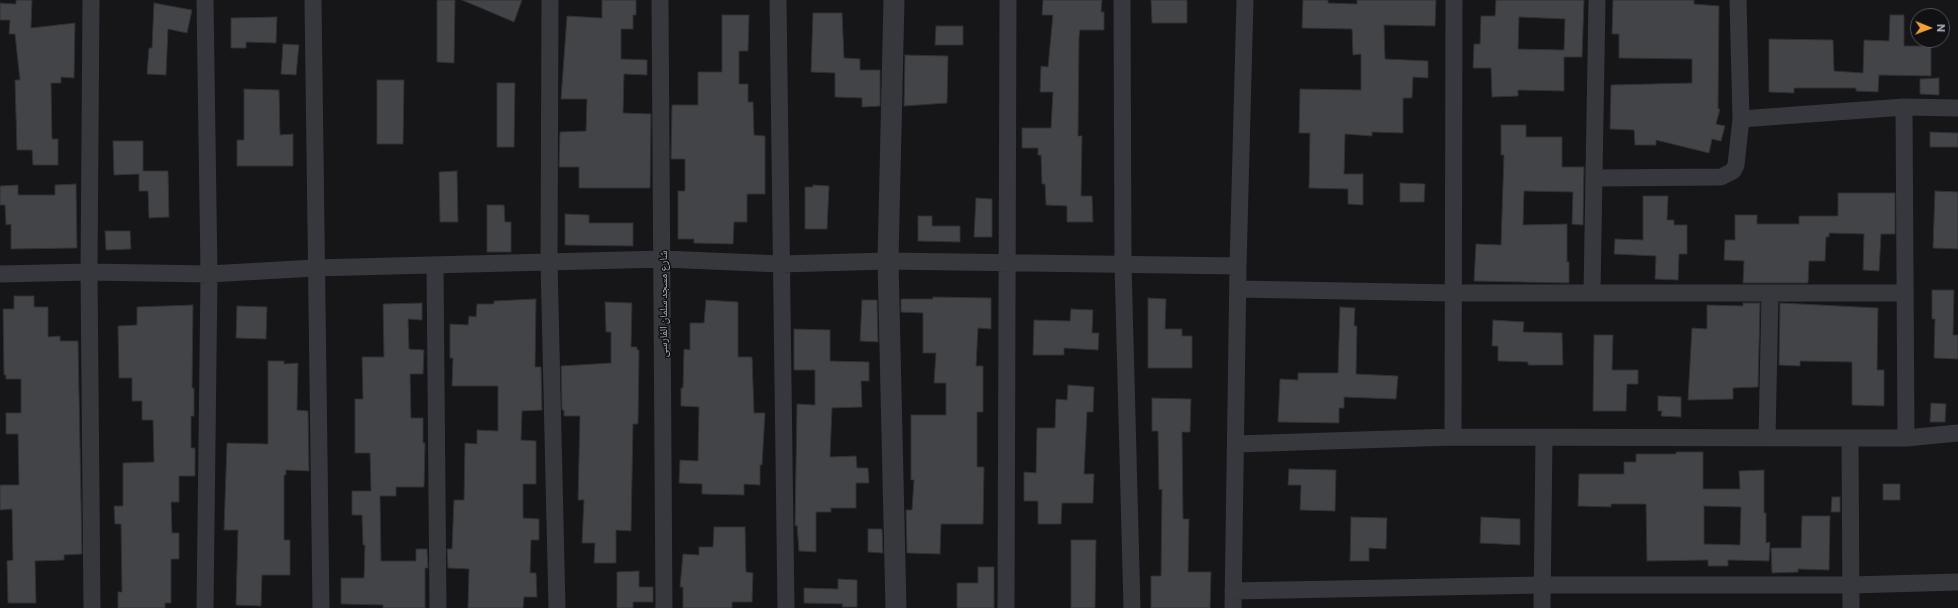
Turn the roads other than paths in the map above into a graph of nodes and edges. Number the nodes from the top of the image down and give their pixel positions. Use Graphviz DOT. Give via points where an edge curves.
graph roads {
  1 [pos="91,0"];
  2 [pos="205,0"];
  3 [pos="313,0"];
  4 [pos="550,0"];
  5 [pos="660,0"];
  6 [pos="778,0"];
  7 [pos="894,0"];
  8 [pos="1008,0"];
  9 [pos="1122,0"];
  10 [pos="1245,0"];
  11 [pos="1454,0"];
  12 [pos="1597,0"];
  13 [pos="1738,0"];
  14 [pos="1904,107"];
  15 [pos="1958,108"];
  16 [pos="1742,119"];
  17 [pos="1595,178"];
  18 [pos="663,259"];
  19 [pos="888,261"];
  20 [pos="1006,261"];
  21 [pos="549,262"];
  22 [pos="781,264"];
  23 [pos="1123,264"];
  24 [pos="435,266"];
  25 [pos="1238,266"];
  26 [pos="315,268"];
  27 [pos="90,272"];
  28 [pos="0,274"];
  29 [pos="210,274"];
  30 [pos="1238,289"];
  31 [pos="1454,293"];
  32 [pos="1592,293"];
  33 [pos="1770,293"];
  34 [pos="1905,293"];
  35 [pos="1958,433"];
  36 [pos="1453,437"];
  37 [pos="1544,438"];
  38 [pos="1767,438"];
  39 [pos="1850,438"];
  40 [pos="1906,438"];
  41 [pos="1236,444"];
  42 [pos="1958,582"];
  43 [pos="1542,585"];
  44 [pos="1851,585"];
  45 [pos="1233,591"];
  46 [pos="92,608"];
  47 [pos="205,608"];
  48 [pos="321,608"];
  49 [pos="438,608"];
  50 [pos="557,608"];
  51 [pos="664,608"];
  52 [pos="786,608"];
  53 [pos="896,608"];
  54 [pos="1006,608"];
  55 [pos="1132,608"];
  56 [pos="1233,608"];
  57 [pos="1542,608"];
  58 [pos="1851,608"];
  1 -- 27 [label="street"];
  2 -- 29 [label="street"];
  3 -- 26 [label="street"];
  4 -- 21 [label="street"];
  5 -- 18 [label="street, شارع مسجد سلمان الفارسى"];
  6 -- 22 [label="street"];
  7 -- 19 [label="street"];
  8 -- 20 [label="street"];
  9 -- 23 [label="street"];
  10 -- 25 [label="street"];
  11 -- 31 [label="street"];
  12 -- 17 [label="street"];
  13 -- 16 [label="street"];
  14 -- 15 [label="street"];
  14 -- 16 [label="street"];
  14 -- 34 [label="street"];
  16 -- 17 [label="street" via="1736,165 1728,175"];
  17 -- 32 [label="street"];
  18 -- 21 [label="street"];
  18 -- 22 [label="street"];
  18 -- 51 [label="street, شارع مسجد سلمان الفارسى"];
  19 -- 20 [label="street"];
  19 -- 22 [label="street"];
  19 -- 53 [label="street"];
  20 -- 23 [label="street"];
  20 -- 54 [label="street"];
  21 -- 24 [label="street"];
  21 -- 50 [label="street"];
  22 -- 52 [label="street"];
  23 -- 25 [label="street"];
  23 -- 55 [label="street"];
  24 -- 26 [label="street"];
  24 -- 49 [label="street"];
  25 -- 30 [label="street"];
  26 -- 29 [label="street"];
  26 -- 48 [label="street"];
  27 -- 28 [label="street"];
  27 -- 29 [label="street"];
  27 -- 46 [label="street"];
  29 -- 47 [label="street"];
  30 -- 31 [label="street"];
  30 -- 41 [label="street"];
  31 -- 32 [label="street"];
  31 -- 36 [label="street"];
  32 -- 33 [label="street"];
  33 -- 34 [label="street"];
  33 -- 38 [label="street"];
  34 -- 40 [label="street"];
  35 -- 40 [label="street"];
  36 -- 37 [label="street"];
  36 -- 41 [label="street"];
  37 -- 38 [label="street"];
  37 -- 43 [label="street"];
  38 -- 39 [label="street"];
  39 -- 40 [label="street"];
  39 -- 44 [label="street"];
  41 -- 45 [label="street"];
  42 -- 44 [label="street"];
  43 -- 44 [label="street"];
  43 -- 45 [label="street"];
  43 -- 57 [label="street"];
  44 -- 58 [label="street"];
  45 -- 56 [label="street"];
}
